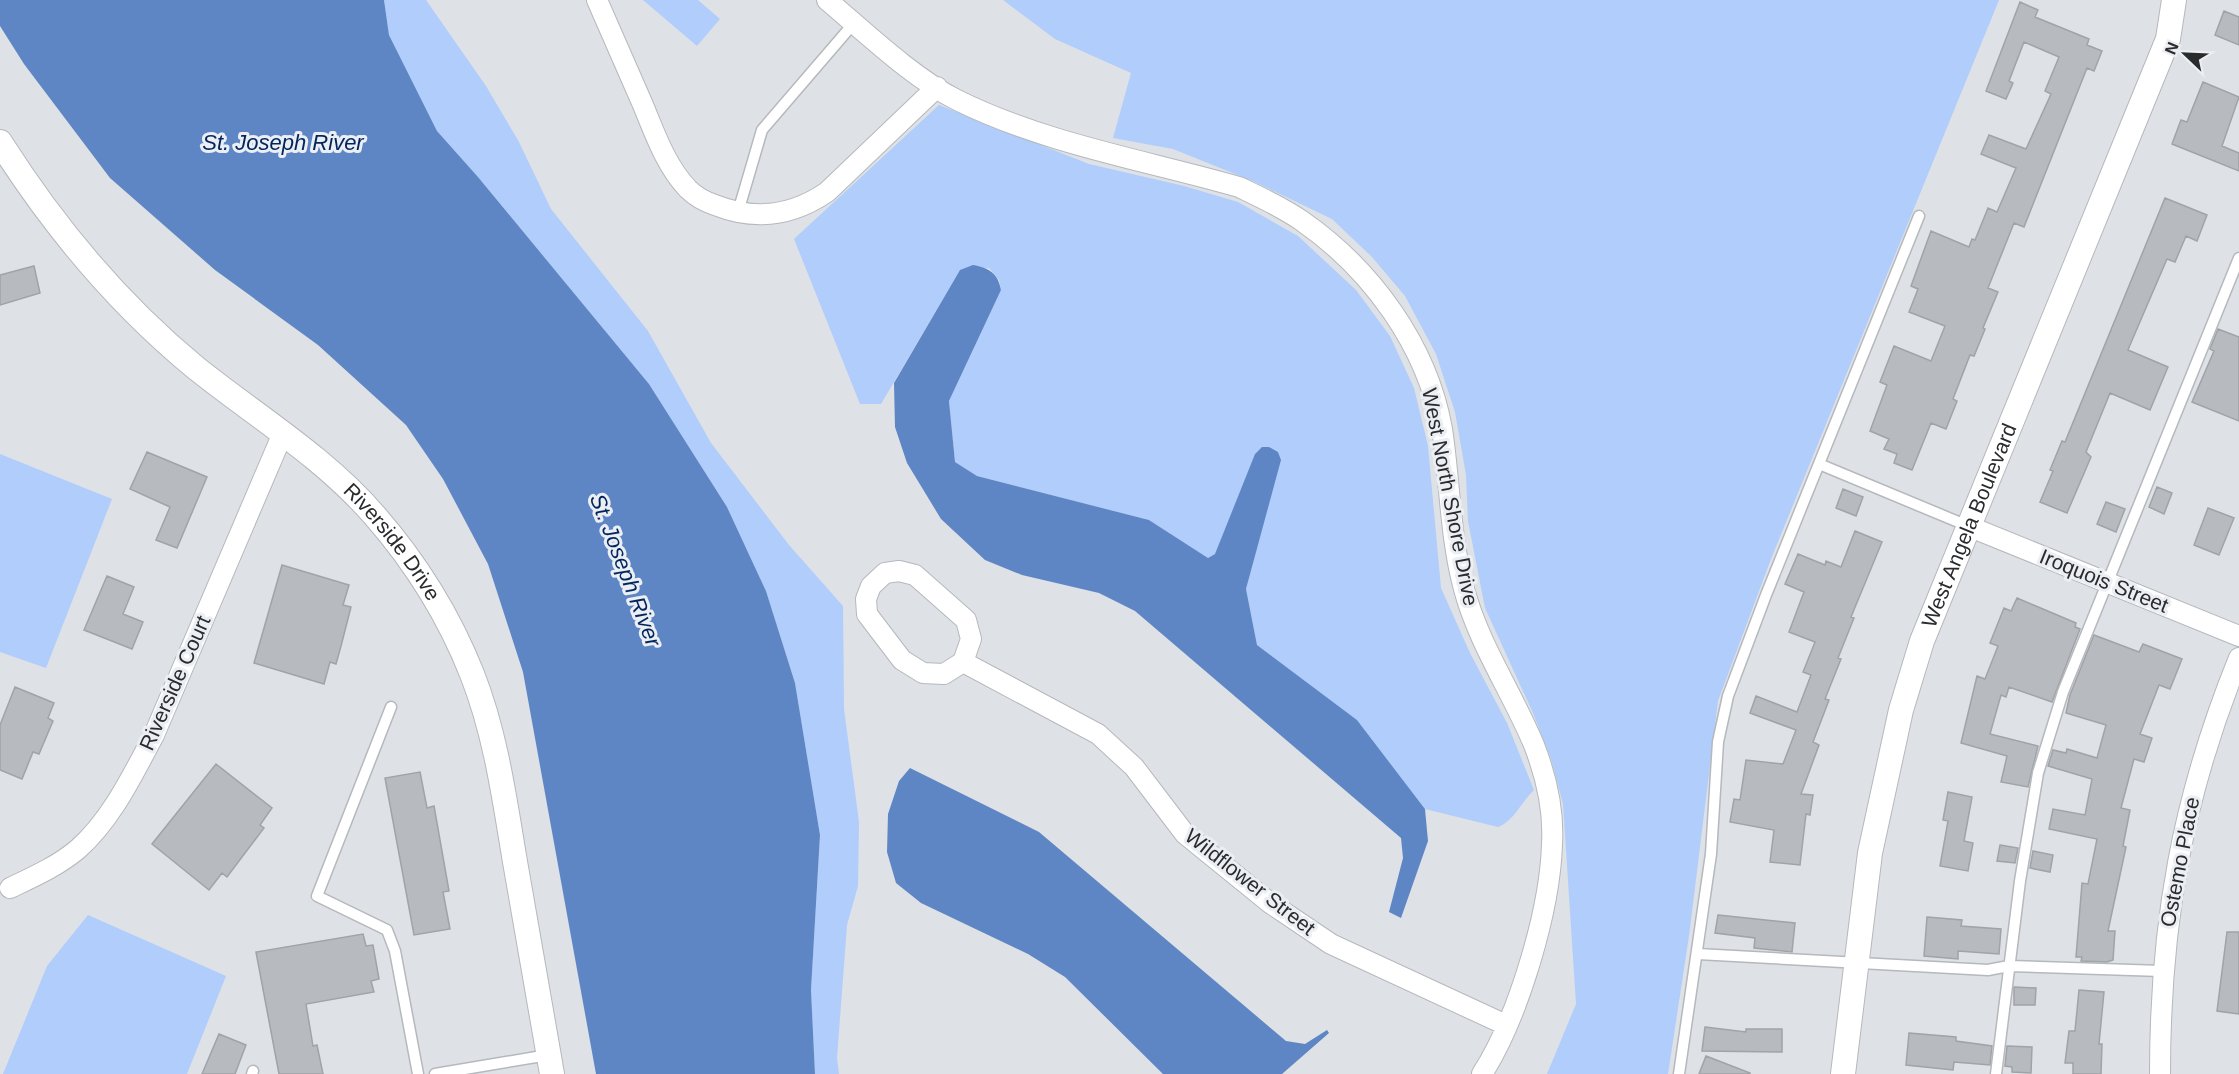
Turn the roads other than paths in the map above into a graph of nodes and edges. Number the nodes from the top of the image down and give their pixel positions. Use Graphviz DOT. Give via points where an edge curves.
graph roads {
  1 [pos="597,0"];
  2 [pos="827,0"];
  3 [pos="2174,0"];
  4 [pos="854,23"];
  5 [pos="937,87"];
  6 [pos="0,142"];
  7 [pos="738,212"];
  8 [pos="1919,216"];
  9 [pos="2239,258"];
  10 [pos="283,433"];
  11 [pos="1819,464"];
  12 [pos="1968,526"];
  13 [pos="2107,582"];
  14 [pos="2239,636"];
  15 [pos="2239,658"];
  16 [pos="963,662"];
  17 [pos="391,707"];
  18 [pos="10,888"];
  19 [pos="1698,954"];
  20 [pos="1856,963"];
  21 [pos="2009,966"];
  22 [pos="2162,971"];
  23 [pos="1506,1025"];
  24 [pos="550,1064"];
  25 [pos="418,1074"];
  26 [pos="435,1074"];
  27 [pos="1482,1074"];
  28 [pos="1679,1074"];
  29 [pos="1843,1074"];
  30 [pos="1995,1074"];
  31 [pos="2160,1074"];
  1 -- 7 [label="street" via="666,159 689,190 707,202"];
  2 -- 4 [label="street, West North Shore Drive"];
  3 -- 12 [label="street, West Angela Boulevard" via="2168,39"];
  4 -- 5 [label="street, West North Shore Drive"];
  4 -- 7 [label="lane" via="762,130"];
  5 -- 7 [label="street" via="812,202 762,216"];
  5 -- 23 [label="street, West North Shore Drive" via="1031,132 1239,187 1269,202 1300,219 1351,262 1400,323 1435,400 1463,586 1472,615 1533,744 1549,796 1553,843 1550,872 1528,966"];
  6 -- 10 [label="street, Riverside Drive" via="62,232 106,284 193,365"];
  8 -- 11 [label="lane"];
  9 -- 13 [label="lane"];
  10 -- 18 [label="street, Riverside Court" via="154,735 129,781 101,825 77,849 42,873"];
  10 -- 24 [label="street, Riverside Drive" via="347,487 395,540 436,599 468,664 494,749"];
  11 -- 12 [label="lane"];
  11 -- 19 [label="lane" via="1728,696 1718,742 1711,854"];
  12 -- 13 [label="street, Iroquois Street"];
  12 -- 20 [label="street, West Angela Boulevard" via="1922,640 1901,710 1870,853"];
  13 -- 14 [label="street, Iroquois Street"];
  13 -- 21 [label="lane" via="2063,692 2038,773"];
  15 -- 22 [label="street, Ostemo Place" via="2216,718 2184,828"];
  16 -- 16 [label="street" via="944,674 923,673 902,660 867,614 866,599 872,586 885,573 915,575 966,620 971,639"];
  16 -- 23 [label="street, Wildflower Street" via="1098,734 1134,767 1185,834 1270,903 1331,944"];
  17 -- 25 [label="lane" via="317,896 387,930 395,951"];
  19 -- 20 [label="lane"];
  19 -- 28 [label="lane"];
  20 -- 21 [label="lane" via="1988,970"];
  20 -- 29 [label="street, West Angela Boulevard"];
  21 -- 22 [label="lane"];
  21 -- 30 [label="lane"];
  22 -- 31 [label="street, Ostemo Place"];
  23 -- 27 [label="street, West North Shore Drive"];
  24 -- 26 [label="lane"];
}
